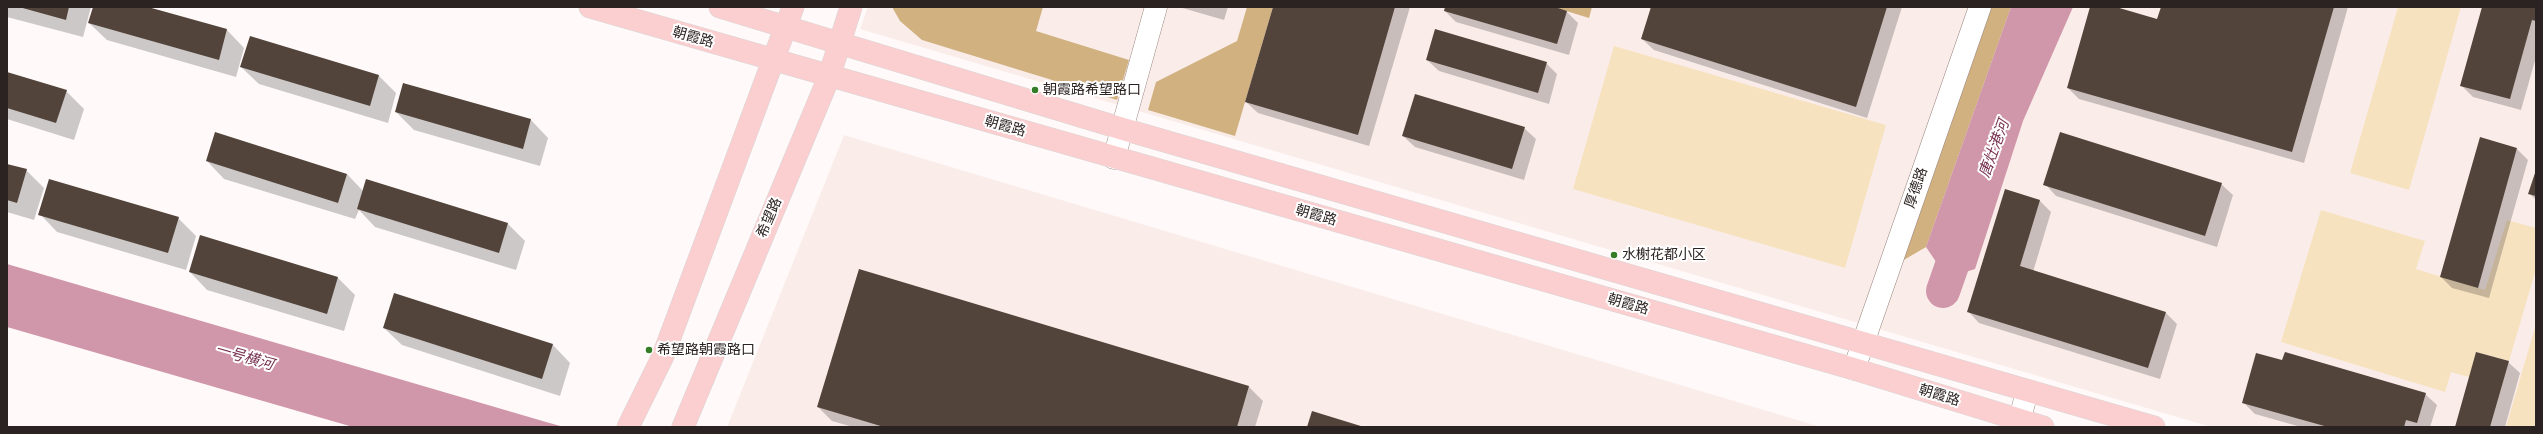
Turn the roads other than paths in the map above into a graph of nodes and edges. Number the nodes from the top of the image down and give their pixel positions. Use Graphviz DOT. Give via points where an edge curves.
graph roads {
  1 [pos="590,7"];
  2 [pos="720,7"];
  3 [pos="851,7"];
  4 [pos="1156,7"];
  5 [pos="1980,7"];
  6 [pos="789,16"];
  7 [pos="838,44"];
  8 [pos="774,62"];
  9 [pos="829,77"];
  10 [pos="1123,129"];
  11 [pos="1114,158"];
  12 [pos="1863,342"];
  13 [pos="1854,369"];
  14 [pos="2027,391"];
  15 [pos="2019,424"];
  16 [pos="628,427"];
  17 [pos="683,427"];
  18 [pos="2043,427"];
  19 [pos="2154,427"];
  1 -- 8 [label="main road, 朝霞路"];
  2 -- 6 [label="main road"];
  3 -- 7 [label="main road, 希望路"];
  4 -- 10 [label="street"];
  5 -- 12 [label="street, 厚德路"];
  6 -- 7 [label="main road"];
  6 -- 8 [label="main road"];
  7 -- 9 [label="main road, 希望路"];
  7 -- 10 [label="main road"];
  8 -- 9 [label="main road, 朝霞路"];
  8 -- 16 [label="main road" via="663,356"];
  9 -- 11 [label="main road, 朝霞路"];
  9 -- 17 [label="main road, 希望路"];
  10 -- 11 [label="street"];
  10 -- 12 [label="main road"];
  11 -- 13 [label="main road, 朝霞路"];
  12 -- 13 [label="street, 厚德路"];
  12 -- 14 [label="main road"];
  13 -- 15 [label="main road, 朝霞路"];
  14 -- 15 [label="street"];
  14 -- 19 [label="main road"];
  15 -- 18 [label="main road, 朝霞路"];
}
